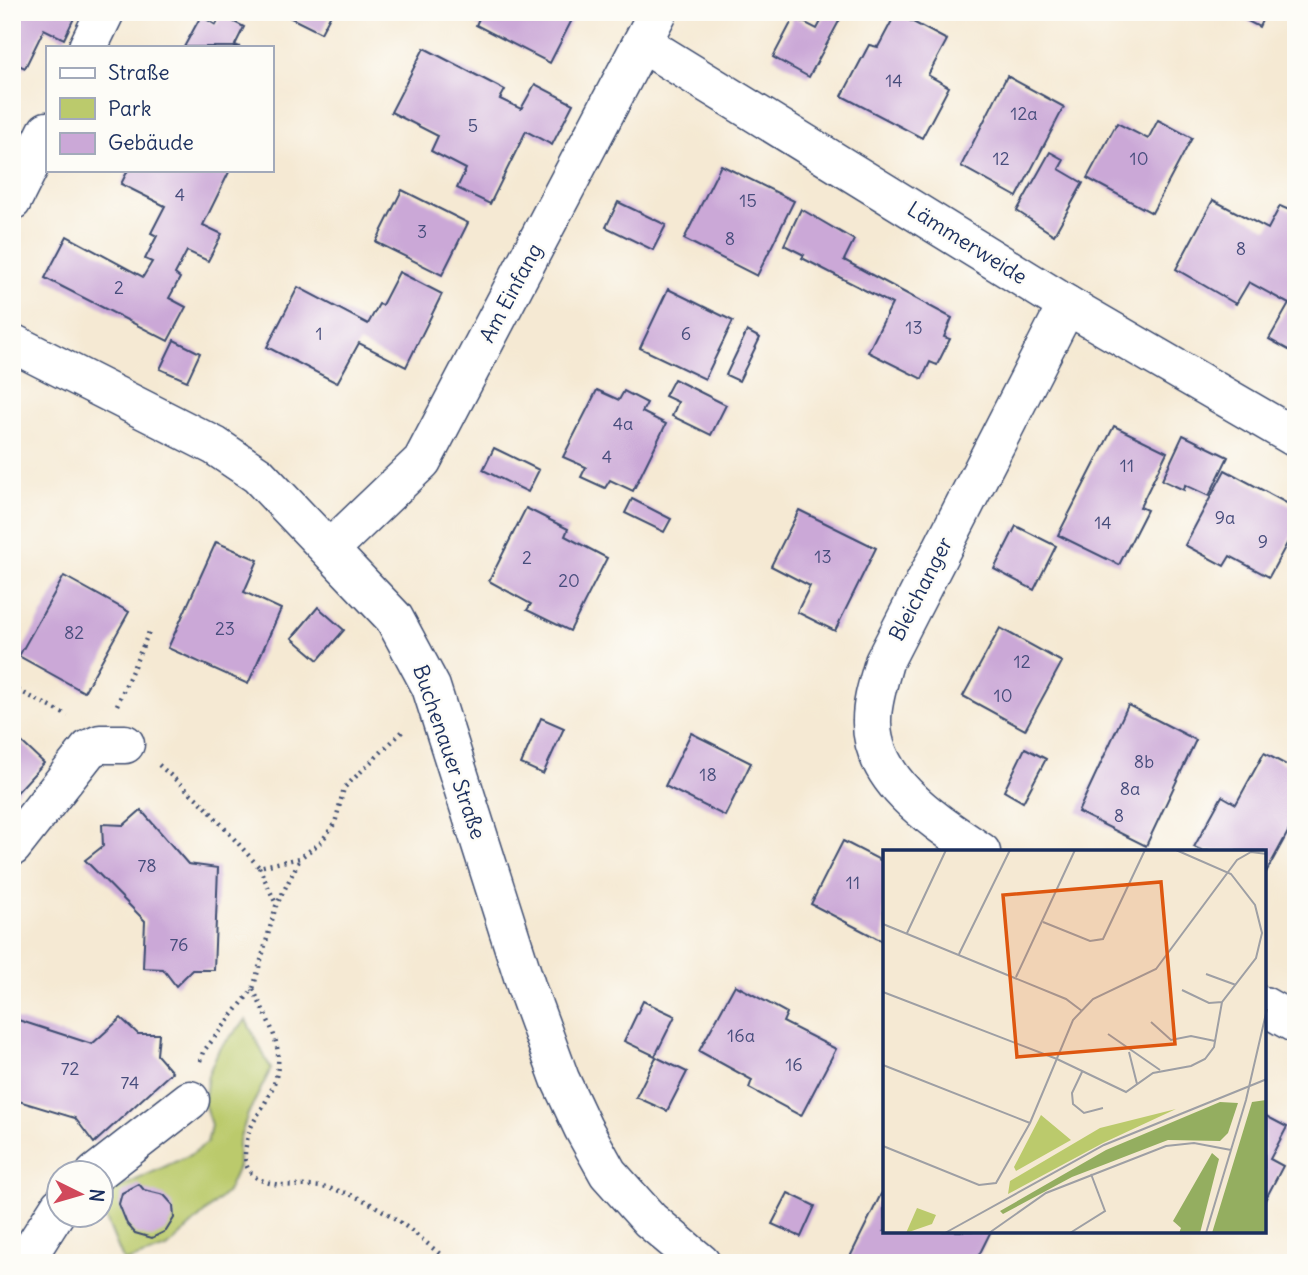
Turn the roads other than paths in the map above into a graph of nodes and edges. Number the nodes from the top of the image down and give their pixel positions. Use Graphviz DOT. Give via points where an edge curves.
graph roads {
  1 [pos="105,12"];
  2 [pos="650,28"];
  3 [pos="88,46"];
  4 [pos="46,133"];
  5 [pos="12,201"];
  6 [pos="1067,306"];
  7 [pos="12,343"];
  8 [pos="1296,438"];
  9 [pos="330,549"];
  10 [pos="110,741"];
  11 [pos="12,847"];
  12 [pos="978,850"];
  13 [pos="1266,1007"];
  14 [pos="1296,1024"];
  15 [pos="191,1100"];
  16 [pos="113,1160"];
  17 [pos="46,1228"];
  18 [pos="31,1263"];
  19 [pos="701,1263"];
  1 -- 3 [label="street"];
  2 -- 6 [label="street, Lämmerweide"];
  2 -- 9 [label="street, Am Einfang" via="422,461"];
  4 -- 5 [label="street"];
  6 -- 8 [label="street, Lämmerweide"];
  6 -- 12 [label="street, Bleichanger" via="884,662 873,701 874,742 908,798"];
  7 -- 9 [label="street, Buchenauer Straße" via="215,446 258,475"];
  9 -- 19 [label="street, Buchenauer Straße" via="394,618 431,687 527,989 583,1128 608,1173 650,1220"];
  10 -- 11 [label="street" via="89,749"];
  13 -- 14 [label="street"];
  15 -- 16 [label="street"];
  17 -- 18 [label="street"];
}
